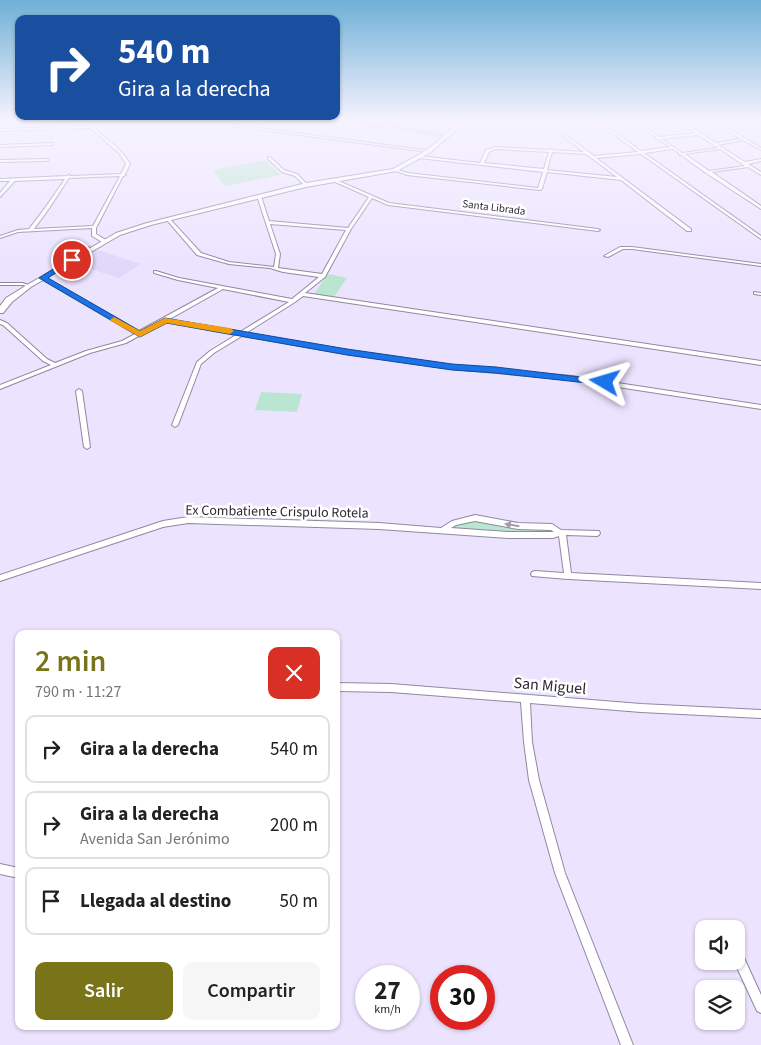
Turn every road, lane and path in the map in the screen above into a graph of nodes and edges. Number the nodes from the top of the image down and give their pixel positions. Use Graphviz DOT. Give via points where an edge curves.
graph roads {
  1 [pos="126,170"];
  2 [pos="283,170"];
  3 [pos="395,170"];
  4 [pos="534,170"];
  5 [pos="610,170"];
  6 [pos="665,170"];
  7 [pos="705,170"];
  8 [pos="719,170"];
  9 [pos="544,171"];
  10 [pos="708,172"];
  11 [pos="124,174"];
  12 [pos="69,176"];
  13 [pos="622,179"];
  14 [pos="0,180"];
  15 [pos="13,180"];
  16 [pos="334,180"];
  17 [pos="306,185"];
  18 [pos="0,196"];
  19 [pos="260,196"];
  20 [pos="371,197"];
  21 [pos="761,208"];
  22 [pos="168,219"];
  23 [pos="267,222"];
  24 [pos="95,227"];
  25 [pos="349,229"];
  26 [pos="31,230"];
  27 [pos="598,230"];
  28 [pos="689,230"];
  29 [pos="0,237"];
  30 [pos="761,238"];
  31 [pos="104,241"];
  32 [pos="606,256"];
  33 [pos="761,265"];
  34 [pos="276,268"];
  35 [pos="156,272"];
  36 [pos="323,276"];
  37 [pos="43,278"];
  38 [pos="0,284"];
  39 [pos="29,286"];
  40 [pos="222,288"];
  41 [pos="302,294"];
  42 [pos="0,300"];
  43 [pos="9,300"];
  44 [pos="293,301"];
  45 [pos="0,311"];
  46 [pos="165,320"];
  47 [pos="0,322"];
  48 [pos="140,334"];
  49 [pos="241,334"];
  50 [pos="761,363"];
  51 [pos="55,365"];
  52 [pos="0,387"];
  53 [pos="79,391"];
  54 [pos="761,406"];
  55 [pos="175,425"];
  56 [pos="87,447"];
  57 [pos="443,530"];
  58 [pos="561,532"];
  59 [pos="598,533"];
  60 [pos="535,574"];
  61 [pos="568,576"];
  62 [pos="0,578"];
  63 [pos="761,586"];
  64 [pos="340,687"];
  65 [pos="525,698"];
  66 [pos="761,714"];
  67 [pos="0,869"];
  68 [pos="15,872"];
  69 [pos="744,970"];
  70 [pos="761,1007"];
  71 [pos="627,1045"];
  1 -- 11 [label="street"];
  2 -- 17 [label="street" via="296,175"];
  3 -- 9 [label="street" via="540,189"];
  3 -- 16 [label="street"];
  4 -- 9 [label="street"];
  5 -- 13 [label="street"];
  6 -- 30 [label="street"];
  7 -- 10 [label="street"];
  8 -- 10 [label="street"];
  9 -- 13 [label="street"];
  10 -- 21 [label="street"];
  11 -- 12 [label="street"];
  11 -- 24 [label="street"];
  12 -- 15 [label="street"];
  12 -- 26 [label="street"];
  13 -- 28 [label="street"];
  14 -- 15 [label="street"];
  15 -- 18 [label="street"];
  16 -- 17 [label="street"];
  16 -- 20 [label="street, Santa Librada"];
  17 -- 19 [label="street"];
  19 -- 22 [label="street"];
  19 -- 23 [label="street"];
  20 -- 25 [label="street"];
  20 -- 27 [label="street, Santa Librada" via="388,204"];
  22 -- 31 [label="street" via="126,230"];
  22 -- 34 [label="street" via="195,251 229,263"];
  23 -- 25 [label="street"];
  23 -- 34 [label="street" via="278,254"];
  24 -- 26 [label="street"];
  24 -- 31 [label="street" via="94,235"];
  25 -- 36 [label="street"];
  26 -- 29 [label="street"];
  31 -- 37 [label="street"];
  32 -- 33 [label="street" via="622,248 632,248"];
  34 -- 36 [label="street"];
  35 -- 40 [label="street"];
  36 -- 41 [label="street"];
  37 -- 39 [label="street"];
  37 -- 48 [label="street"];
  38 -- 39 [label="street"];
  39 -- 43 [label="street"];
  40 -- 44 [label="street"];
  40 -- 46 [label="street"];
  41 -- 44 [label="street"];
  41 -- 50 [label="street"];
  42 -- 43 [label="street"];
  43 -- 45 [label="street"];
  44 -- 49 [label="street"];
  46 -- 48 [label="street"];
  46 -- 49 [label="street"];
  47 -- 51 [label="street"];
  48 -- 51 [label="street"];
  49 -- 54 [label="street" via="452,367 582,380"];
  49 -- 55 [label="street" via="199,363"];
  51 -- 52 [label="street"];
  53 -- 56 [label="street"];
  57 -- 58 [label="street, Ex Combatiente Crispulo Rotela" via="508,535 553,535"];
  58 -- 57 [label="street, Ex Combatiente Crispulo Rotela, one-way" via="552,527 518,526 475,518 454,523"];
  57 -- 62 [label="street, Ex Combatiente Crispulo Rotela" via="188,520 155,527"];
  58 -- 59 [label="street, Ex Combatiente Crispulo Rotela"];
  58 -- 61 [label="street"];
  60 -- 61 [label="street"];
  61 -- 63 [label="street"];
  64 -- 65 [label="street, San Miguel"];
  65 -- 66 [label="street, San Miguel"];
  65 -- 71 [label="street" via="534,780 560,873"];
  67 -- 68 [label="street"];
  69 -- 70 [label="street"];
}
